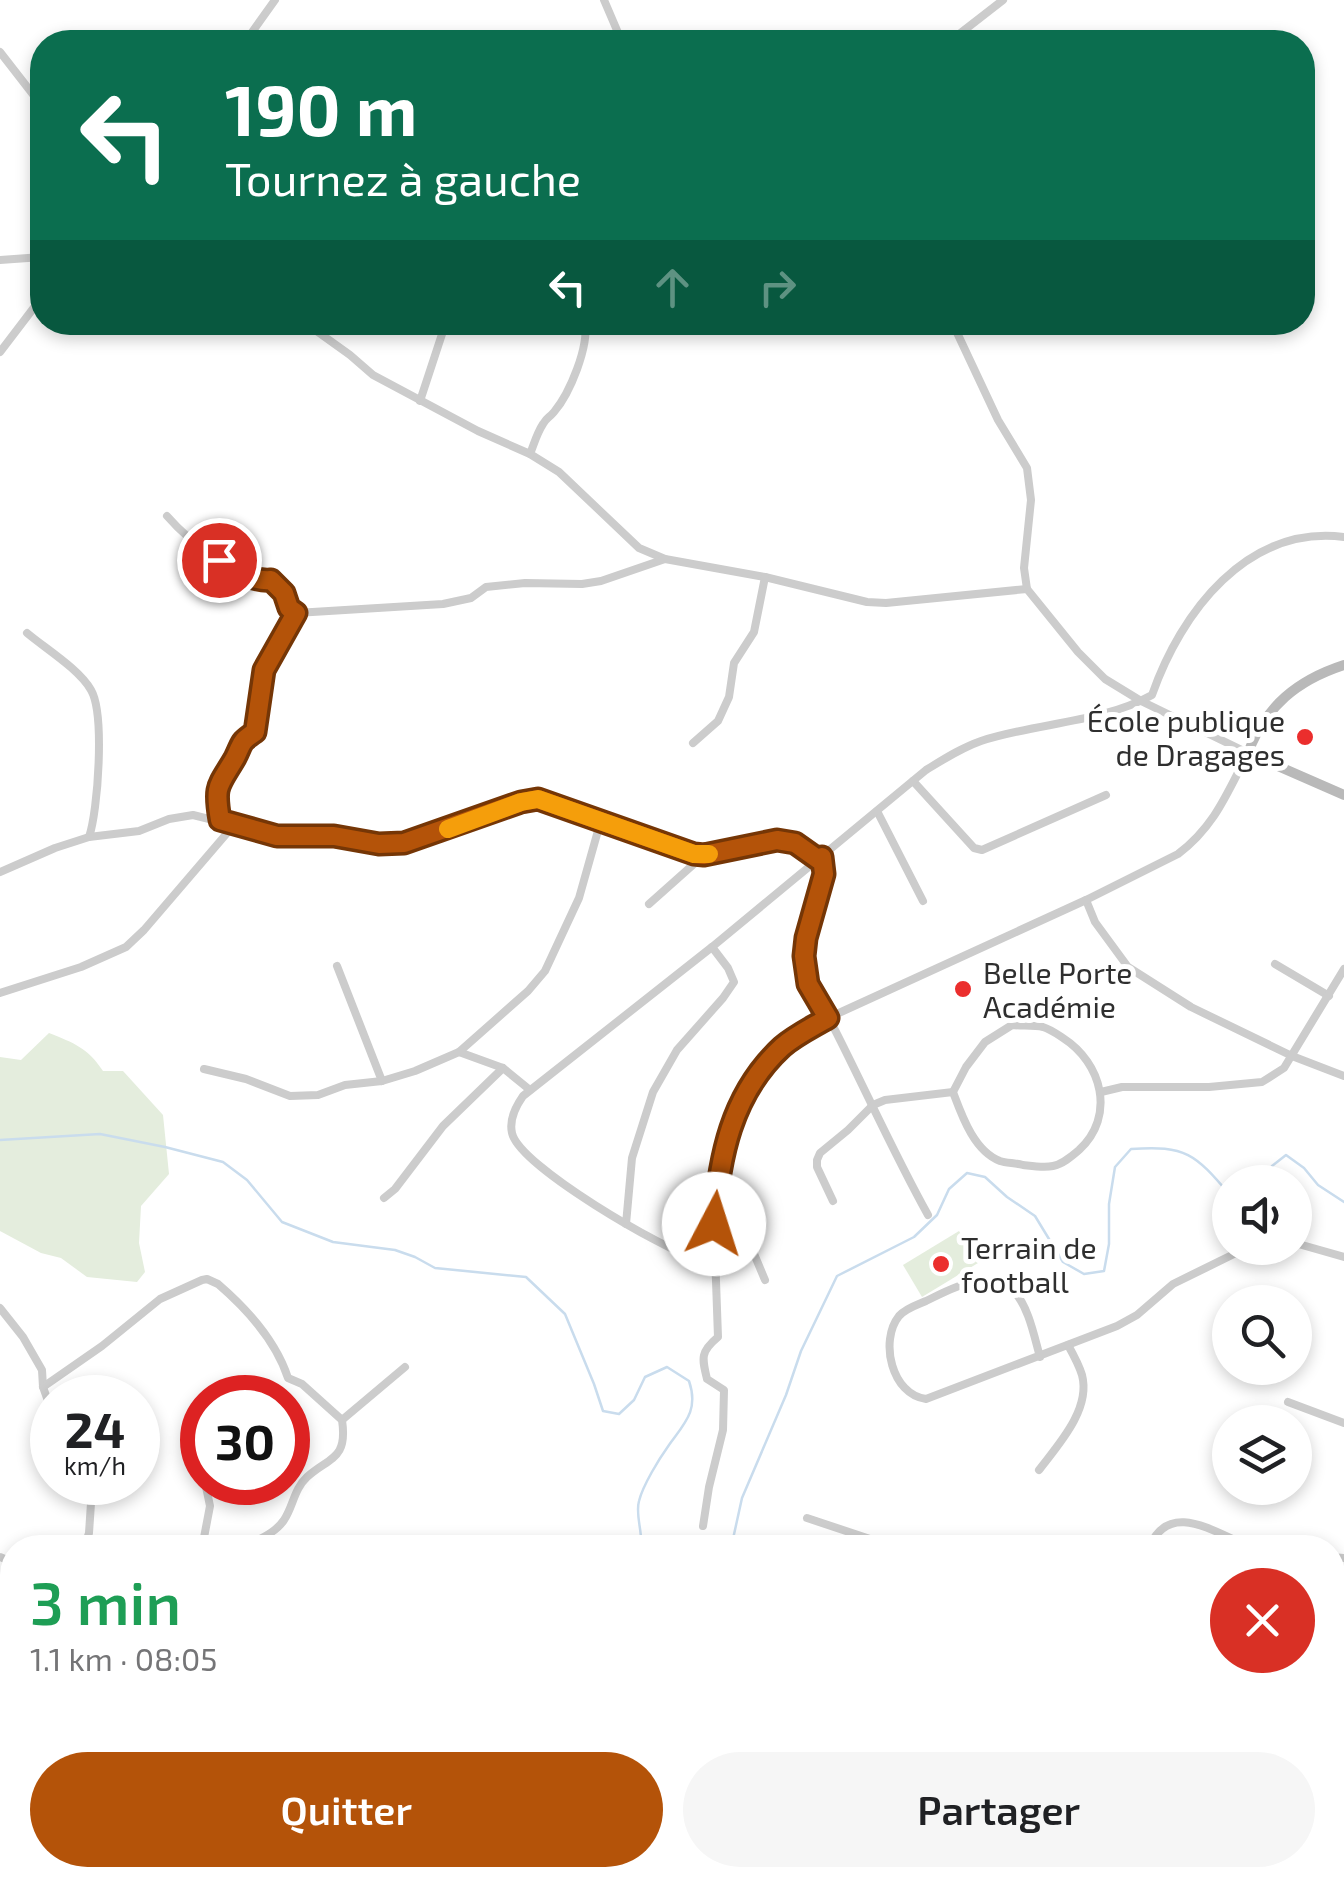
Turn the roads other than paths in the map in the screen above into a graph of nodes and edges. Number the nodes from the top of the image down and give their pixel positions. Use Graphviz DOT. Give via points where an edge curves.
graph roads {
  1 [pos="275,0"];
  2 [pos="604,0"];
  3 [pos="1003,0"];
  4 [pos="254,30"];
  5 [pos="617,30"];
  6 [pos="964,30"];
  7 [pos="0,52"];
  8 [pos="30,91"];
  9 [pos="30,258"];
  10 [pos="0,260"];
  11 [pos="30,313"];
  12 [pos="322,335"];
  13 [pos="443,335"];
  14 [pos="586,335"];
  15 [pos="958,335"];
  16 [pos="0,352"];
  17 [pos="420,401"];
  18 [pos="530,454"];
  19 [pos="167,516"];
  20 [pos="1344,537"];
  21 [pos="665,558"];
  22 [pos="765,577"];
  23 [pos="1027,588"];
  24 [pos="296,613"];
  25 [pos="27,633"];
  26 [pos="1344,665"];
  27 [pos="1140,701"];
  28 [pos="693,743"];
  29 [pos="1248,753"];
  30 [pos="913,781"];
  31 [pos="1106,795"];
  32 [pos="1344,795"];
  33 [pos="877,812"];
  34 [pos="220,820"];
  35 [pos="602,820"];
  36 [pos="234,825"];
  37 [pos="89,836"];
  38 [pos="704,855"];
  39 [pos="821,858"];
  40 [pos="0,872"];
  41 [pos="1086,900"];
  42 [pos="923,901"];
  43 [pos="649,904"];
  44 [pos="712,947"];
  45 [pos="1275,964"];
  46 [pos="337,966"];
  47 [pos="1344,969"];
  48 [pos="0,993"];
  49 [pos="1329,996"];
  50 [pos="828,1018"];
  51 [pos="459,1052"];
  52 [pos="1292,1056"];
  53 [pos="503,1068"];
  54 [pos="204,1069"];
  55 [pos="1344,1076"];
  56 [pos="382,1081"];
  57 [pos="530,1090"];
  58 [pos="953,1092"];
  59 [pos="1101,1092"];
  60 [pos="873,1105"];
  61 [pos="384,1198"];
  62 [pos="833,1201"];
  63 [pos="928,1215"];
  64 [pos="626,1224"];
  65 [pos="714,1224"];
  66 [pos="1312,1247"];
  67 [pos="1344,1257"];
  68 [pos="714,1262"];
  69 [pos="1212,1265"];
  70 [pos="766,1280"];
  71 [pos="0,1308"];
  72 [pos="1068,1345"];
  73 [pos="1040,1357"];
  74 [pos="405,1367"];
  75 [pos="42,1375"];
  76 [pos="60,1375"];
  77 [pos="1288,1402"];
  78 [pos="342,1420"];
  79 [pos="1344,1423"];
  80 [pos="1039,1470"];
  81 [pos="91,1505"];
  82 [pos="210,1505"];
  83 [pos="807,1518"];
  84 [pos="703,1526"];
  85 [pos="88,1535"];
  86 [pos="204,1535"];
  87 [pos="266,1535"];
  88 [pos="858,1535"];
  89 [pos="1157,1535"];
  90 [pos="1221,1535"];
  1 -- 4 [label="street"];
  2 -- 5 [label="street"];
  3 -- 6 [label="street"];
  7 -- 8 [label="street"];
  9 -- 10 [label="street"];
  11 -- 16 [label="street"];
  12 -- 17 [label="street" via="372,375"];
  13 -- 17 [label="street"];
  14 -- 18 [label="street" via="578,367"];
  15 -- 23 [label="street" via="1027,468"];
  17 -- 18 [label="street"];
  18 -- 21 [label="street" via="572,483 640,548"];
  19 -- 24 [label="street" via="219,560 271,580"];
  20 -- 27 [label="street" via="1292,538 1232,572 1188,621 1152,695"];
  21 -- 22 [label="street"];
  21 -- 24 [label="street" via="582,584 525,583 486,587 442,604"];
  22 -- 23 [label="street" via="886,604"];
  22 -- 28 [label="street" via="754,632 734,663 718,721"];
  23 -- 27 [label="street" via="1096,672"];
  24 -- 34 [label="street" via="264,670 255,732 241,742 218,785"];
  25 -- 37 [label="street" via="94,693 99,754"];
  26 -- 29 [label="main road" via="1285,696"];
  27 -- 29 [label="street"];
  27 -- 30 [label="street" via="985,740"];
  29 -- 32 [label="main road"];
  29 -- 41 [label="street" via="1214,818 1190,845"];
  30 -- 31 [label="street" via="982,850"];
  30 -- 33 [label="street"];
  33 -- 39 [label="street"];
  33 -- 42 [label="street"];
  34 -- 36 [label="street"];
  34 -- 37 [label="street" via="193,815 139,832"];
  35 -- 36 [label="street" via="538,799 404,843 277,836"];
  35 -- 38 [label="street"];
  35 -- 51 [label="street" via="578,898 545,971"];
  36 -- 48 [label="street" via="126,947"];
  37 -- 40 [label="street"];
  38 -- 39 [label="street" via="777,840"];
  38 -- 43 [label="street"];
  39 -- 44 [label="street"];
  39 -- 50 [label="street" via="824,874 804,956 808,984"];
  41 -- 50 [label="street"];
  41 -- 52 [label="street" via="1128,967"];
  44 -- 57 [label="street"];
  44 -- 64 [label="street" via="734,982 677,1050 653,1092 632,1158"];
  45 -- 49 [label="street"];
  46 -- 56 [label="street"];
  47 -- 49 [label="street"];
  49 -- 52 [label="street"];
  50 -- 60 [label="street"];
  50 -- 65 [label="street" via="785,1044 742,1099 720,1166"];
  51 -- 53 [label="street"];
  51 -- 56 [label="street"];
  52 -- 55 [label="street"];
  52 -- 59 [label="street" via="1262,1082"];
  53 -- 57 [label="street"];
  53 -- 61 [label="street" via="443,1126"];
  54 -- 56 [label="street" via="290,1096"];
  57 -- 64 [label="street" via="513,1116 517,1143"];
  58 -- 59 [label="street" via="985,1042 1012,1025 1046,1027 1072,1044 1092,1065"];
  58 -- 59 [label="street" via="963,1118 998,1160 1054,1166 1095,1129"];
  58 -- 60 [label="street"];
  60 -- 62 [label="street" via="816,1160"];
  60 -- 63 [label="street"];
  64 -- 68 [label="street"];
  65 -- 68 [label="street"];
  65 -- 70 [label="street" via="752,1249"];
  66 -- 67 [label="street"];
  68 -- 84 [label="street" via="718,1337 703,1355 707,1379 724,1390"];
  69 -- 72 [label="street" via="1117,1326"];
  71 -- 75 [label="street" via="24,1336"];
  72 -- 73 [label="street"];
  72 -- 80 [label="street" via="1084,1396"];
  73 -- 73 [label="street" via="926,1400 898,1380 891,1335 903,1312 988,1280 1017,1296"];
  74 -- 78 [label="street"];
  76 -- 78 [label="street" via="160,1299 207,1279 266,1336 288,1378"];
  77 -- 79 [label="street"];
  78 -- 87 [label="street" via="340,1451 306,1478 284,1520"];
  81 -- 85 [label="street"];
  82 -- 86 [label="street"];
  83 -- 88 [label="street"];
  89 -- 90 [label="street" via="1188,1522"];
}
